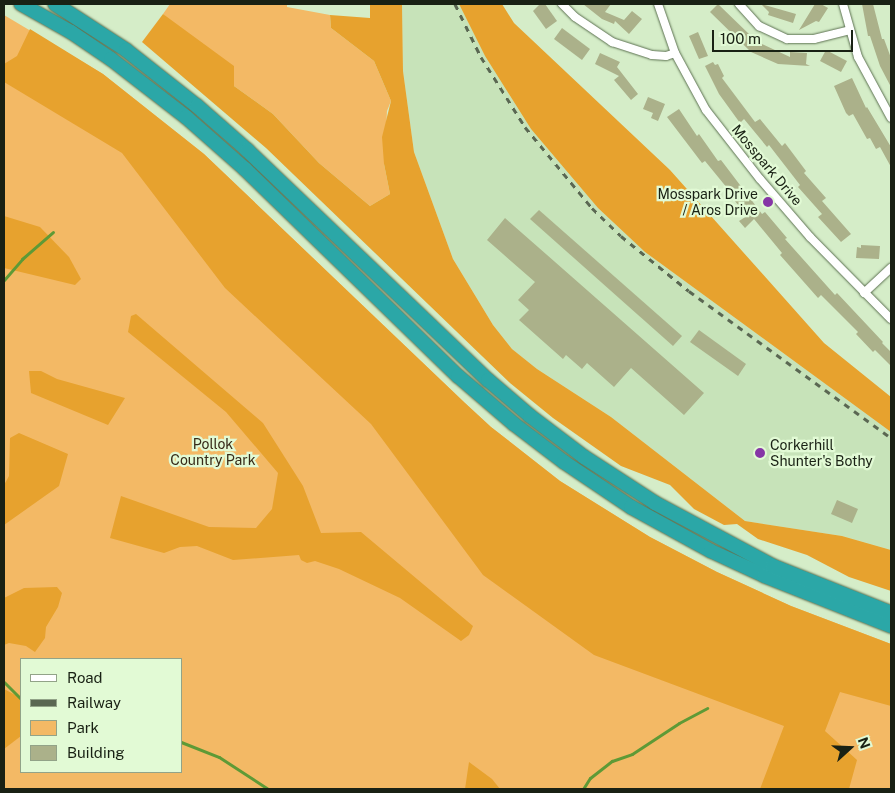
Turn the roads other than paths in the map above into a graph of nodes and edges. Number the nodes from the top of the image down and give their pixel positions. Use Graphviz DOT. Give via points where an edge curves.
graph roads {
  1 [pos="21,4"];
  2 [pos="55,4"];
  3 [pos="562,4"];
  4 [pos="658,4"];
  5 [pos="739,4"];
  6 [pos="843,4"];
  7 [pos="850,30"];
  8 [pos="675,53"];
  9 [pos="891,118"];
  10 [pos="891,268"];
  11 [pos="864,293"];
  12 [pos="891,319"];
  13 [pos="891,613"];
  14 [pos="891,626"];
  1 -- 14 [label="highway" via="104,54 186,117 458,376 564,462 631,507 712,551"];
  2 -- 13 [label="highway" via="126,50 220,125 467,361 584,458 655,503 773,566"];
  3 -- 8 [label="street" via="612,42 652,56"];
  4 -- 8 [label="street, Mosspark Drive"];
  5 -- 7 [label="street" via="758,26 787,39 814,39"];
  6 -- 7 [label="street"];
  7 -- 9 [label="street" via="869,79"];
  8 -- 11 [label="street, Mosspark Drive" via="706,110 754,172"];
  10 -- 11 [label="street"];
  11 -- 12 [label="street, Mosspark Drive"];
}
